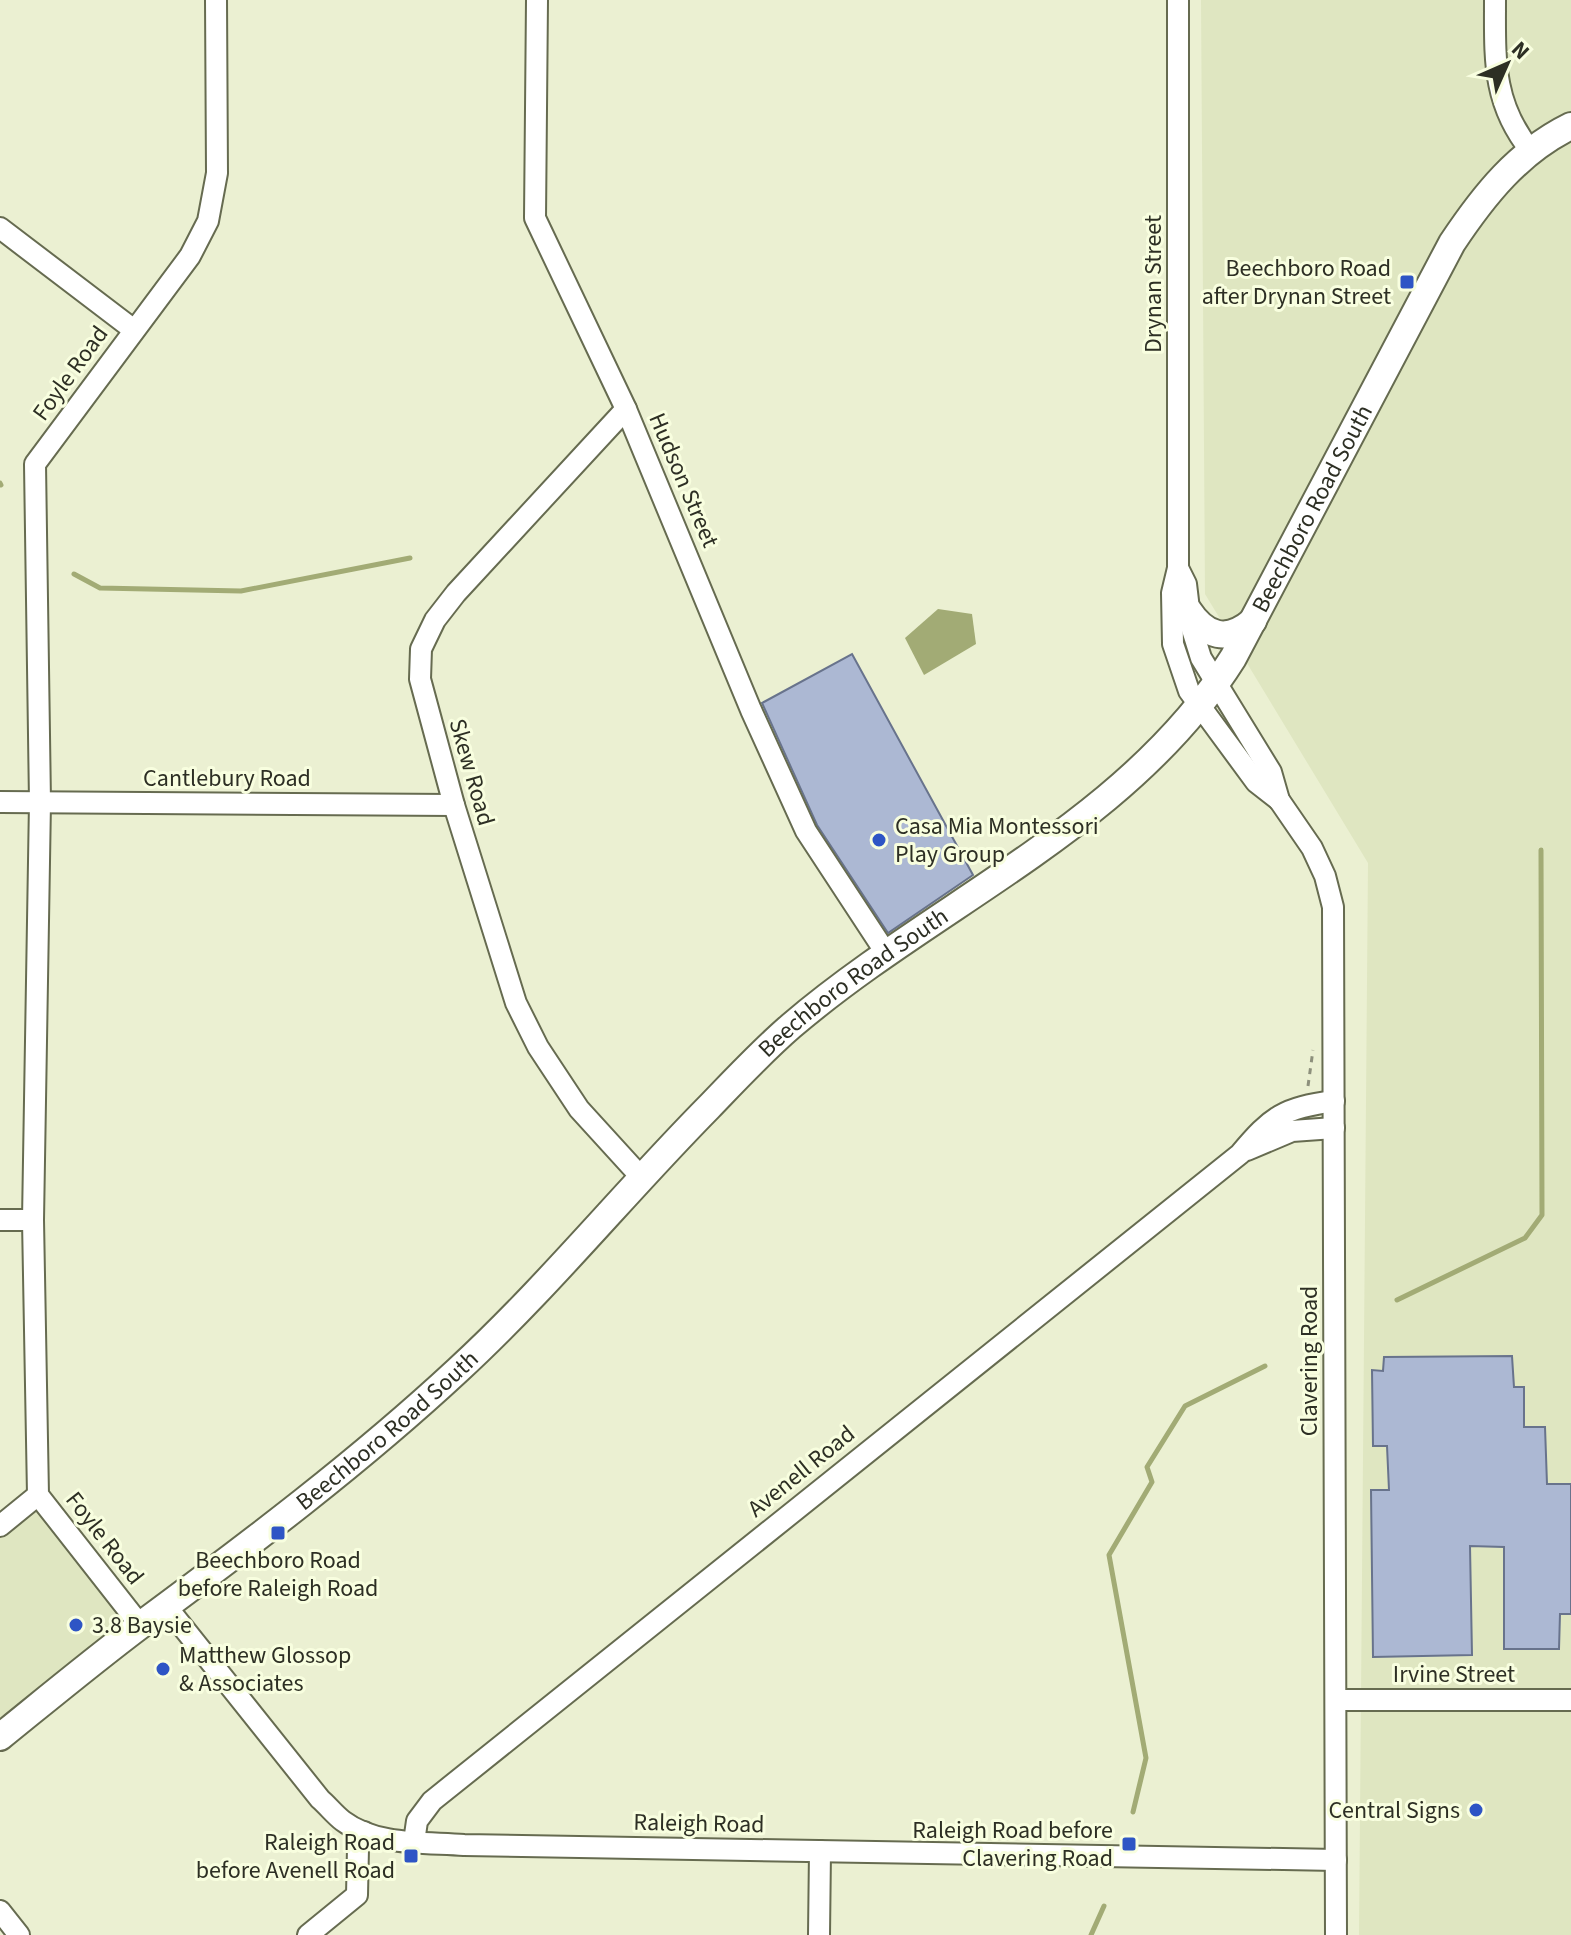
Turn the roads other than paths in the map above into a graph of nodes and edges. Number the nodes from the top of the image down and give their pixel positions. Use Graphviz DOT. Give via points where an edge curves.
graph roads {
  1 [pos="216,0"];
  2 [pos="537,0"];
  3 [pos="1178,0"];
  4 [pos="1495,0"];
  5 [pos="1571,126"];
  6 [pos="1531,151"];
  7 [pos="0,228"];
  8 [pos="134,330"];
  9 [pos="626,409"];
  10 [pos="1178,568"];
  11 [pos="1188,610"];
  12 [pos="1253,621"];
  13 [pos="1216,685"];
  14 [pos="1199,707"];
  15 [pos="1279,800"];
  16 [pos="0,802"];
  17 [pos="40,802"];
  18 [pos="454,805"];
  19 [pos="886,953"];
  20 [pos="1334,1101"];
  21 [pos="1334,1128"];
  22 [pos="1240,1154"];
  23 [pos="641,1177"];
  24 [pos="0,1220"];
  25 [pos="33,1220"];
  26 [pos="38,1495"];
  27 [pos="0,1526"];
  28 [pos="166,1606"];
  29 [pos="140,1625"];
  30 [pos="1337,1700"];
  31 [pos="1571,1700"];
  32 [pos="0,1737"];
  33 [pos="364,1832"];
  34 [pos="414,1842"];
  35 [pos="820,1851"];
  36 [pos="1336,1860"];
  37 [pos="308,1935"];
  38 [pos="819,1935"];
  39 [pos="1336,1935"];
  1 -- 8 [label="street, Foyle Road" via="217,173 208,221 190,256"];
  2 -- 9 [label="street, Hudson Street" via="535,218"];
  3 -- 10 [label="street, Drynan Street"];
  4 -- 6 [label="street" via="1498,86 1507,117"];
  5 -- 6 [label="main road, Beechboro Road South"];
  6 -- 12 [label="main road, Beechboro Road South" via="1477,205 1452,243"];
  7 -- 8 [label="street"];
  8 -- 17 [label="street, Foyle Road" via="35,464"];
  9 -- 18 [label="street, Skew Road" via="456,593 421,649 420,679"];
  9 -- 19 [label="street, Hudson Street" via="806,831"];
  10 -- 11 [label="street, Drynan Street" via="1186,584"];
  10 -- 14 [label="street, Drynan Street" via="1172,593 1173,644"];
  11 -- 12 [label="main road" via="1197,623 1221,635 1243,630"];
  11 -- 13 [label="street, Drynan Street" via="1201,658"];
  12 -- 13 [label="main road, Beechboro Road South"];
  13 -- 14 [label="main road, Beechboro Road South"];
  13 -- 15 [label="street, Clavering Road" via="1271,772"];
  14 -- 15 [label="street, Clavering Road" via="1256,782"];
  14 -- 19 [label="main road, Beechboro Road South" via="1159,753 1082,817"];
  15 -- 20 [label="street, Clavering Road" via="1312,848 1330,891"];
  16 -- 17 [label="street, Cantlebury Road"];
  17 -- 18 [label="street, Cantlebury Road"];
  17 -- 25 [label="street, Foyle Road"];
  18 -- 23 [label="street, Skew Road" via="516,1003 538,1047 579,1109"];
  19 -- 23 [label="main road, Beechboro Road South" via="768,1046"];
  20 -- 21 [label="street, Clavering Road"];
  20 -- 22 [label="street, Avenell Road" via="1284,1112"];
  21 -- 22 [label="street, Avenell Road" via="1292,1131"];
  21 -- 30 [label="street, Clavering Road"];
  22 -- 34 [label="street, Avenell Road" via="432,1801 417,1821"];
  23 -- 28 [label="main road, Beechboro Road South" via="448,1379"];
  24 -- 25 [label="street"];
  25 -- 26 [label="street, Foyle Road"];
  26 -- 27 [label="street"];
  26 -- 29 [label="street, Foyle Road"];
  28 -- 29 [label="main road, Beechboro Road South"];
  28 -- 33 [label="street, Raleigh Road" via="320,1799"];
  29 -- 32 [label="main road, Beechboro Road South"];
  30 -- 31 [label="street, Irvine Street"];
  30 -- 36 [label="street, Clavering Road"];
  33 -- 34 [label="street, Raleigh Road"];
  33 -- 37 [label="street" via="358,1848 357,1895"];
  34 -- 35 [label="street, Raleigh Road"];
  35 -- 36 [label="street, Raleigh Road"];
  35 -- 38 [label="street"];
  36 -- 39 [label="street, Clavering Road"];
}
